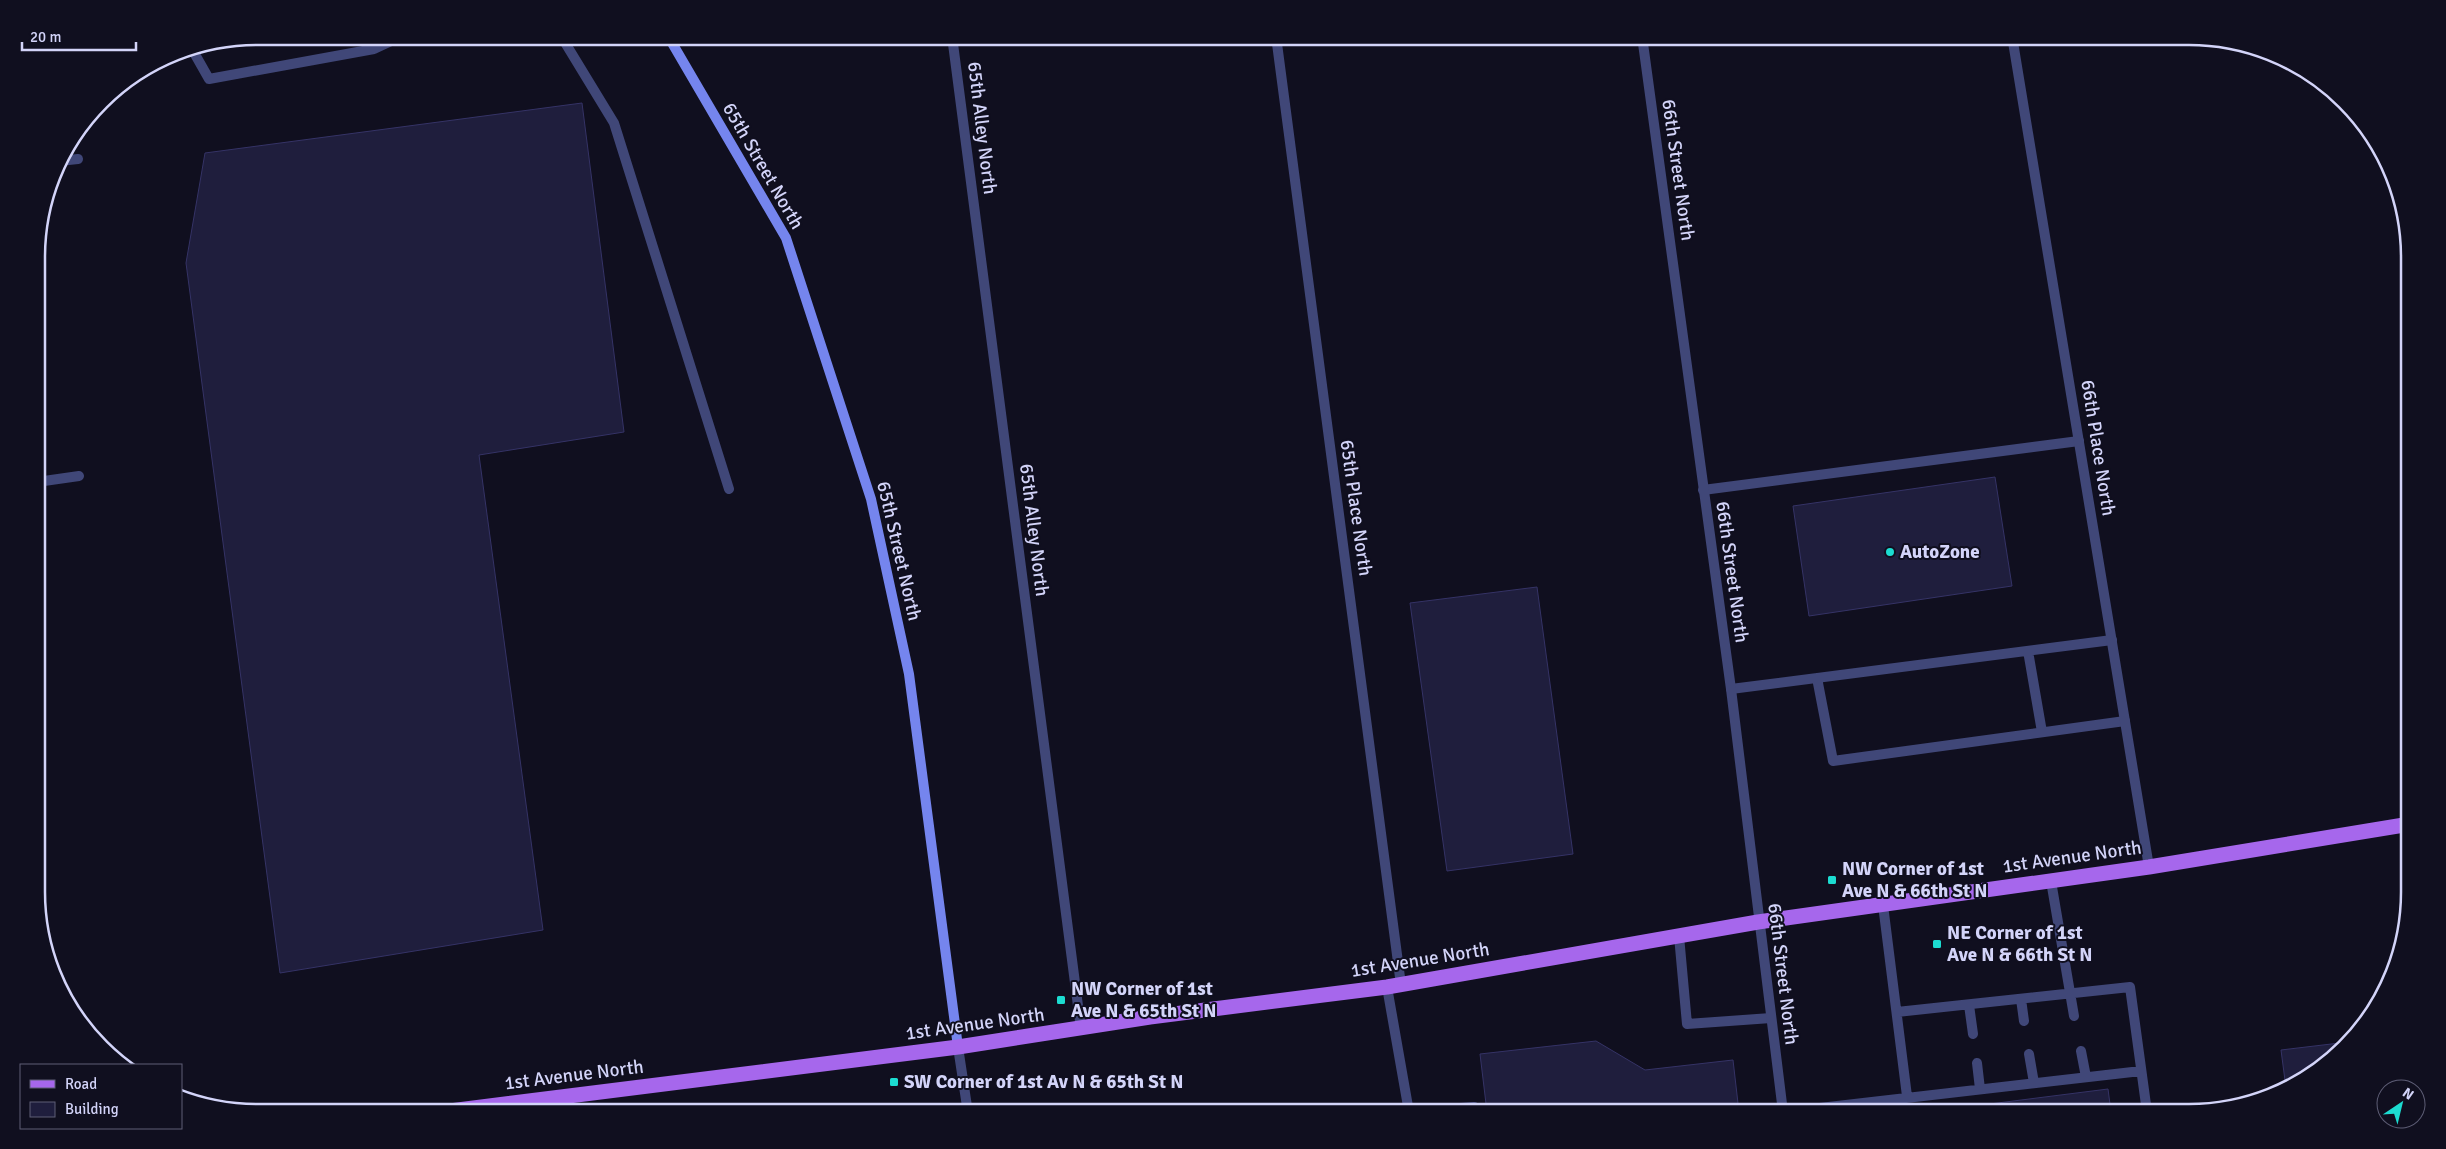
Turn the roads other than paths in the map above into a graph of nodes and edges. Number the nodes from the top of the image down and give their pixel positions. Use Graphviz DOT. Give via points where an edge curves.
graph roads {
  1 [pos="372,45"];
  2 [pos="383,45"];
  3 [pos="566,45"];
  4 [pos="673,45"];
  5 [pos="953,45"];
  6 [pos="1277,45"];
  7 [pos="1643,45"];
  8 [pos="2013,45"];
  9 [pos="374,49"];
  10 [pos="195,54"];
  11 [pos="78,158"];
  12 [pos="69,159"];
  13 [pos="2079,441"];
  14 [pos="78,476"];
  15 [pos="45,481"];
  16 [pos="729,489"];
  17 [pos="1703,490"];
  18 [pos="2112,640"];
  19 [pos="2028,651"];
  20 [pos="1817,678"];
  21 [pos="1731,689"];
  22 [pos="2125,721"];
  23 [pos="2042,732"];
  24 [pos="2401,825"];
  25 [pos="2149,866"];
  26 [pos="2051,881"];
  27 [pos="1883,904"];
  28 [pos="1758,922"];
  29 [pos="1679,936"];
  30 [pos="1394,986"];
  31 [pos="2070,994"];
  32 [pos="2021,999"];
  33 [pos="1969,1005"];
  34 [pos="1897,1012"];
  35 [pos="2074,1016"];
  36 [pos="1770,1018"];
  37 [pos="2024,1021"];
  38 [pos="1081,1028"];
  39 [pos="1973,1034"];
  40 [pos="958,1047"];
  41 [pos="2081,1051"];
  42 [pos="2030,1054"];
  43 [pos="1977,1063"];
  44 [pos="2141,1071"];
  45 [pos="2086,1077"];
  46 [pos="2034,1082"];
  47 [pos="1980,1089"];
  48 [pos="1907,1097"];
  49 [pos="505,1104"];
  50 [pos="967,1104"];
  51 [pos="1408,1104"];
  52 [pos="1783,1104"];
  53 [pos="1850,1104"];
  54 [pos="1908,1104"];
  55 [pos="2146,1104"];
  1 -- 9 [label="street"];
  2 -- 9 [label="street"];
  3 -- 16 [label="street" via="614,123"];
  4 -- 40 [label="street, 65th Street North" via="786,238 871,499 909,674"];
  5 -- 38 [label="street, 65th Alley North"];
  6 -- 30 [label="street, 65th Place North"];
  7 -- 17 [label="street, 66th Street North"];
  8 -- 13 [label="street, 66th Place North"];
  9 -- 10 [label="street" via="209,79"];
  11 -- 12 [label="street"];
  13 -- 17 [label="street"];
  13 -- 18 [label="street, 66th Place North"];
  14 -- 15 [label="street"];
  17 -- 21 [label="street, 66th Street North"];
  18 -- 19 [label="street"];
  18 -- 22 [label="street, 66th Place North"];
  19 -- 20 [label="street"];
  19 -- 23 [label="street"];
  20 -- 21 [label="street"];
  20 -- 23 [label="street" via="1833,762"];
  21 -- 28 [label="street, 66th Street North"];
  22 -- 23 [label="street"];
  22 -- 25 [label="street, 66th Place North"];
  24 -- 25 [label="main road, 1st Avenue North"];
  25 -- 26 [label="main road, 1st Avenue North"];
  26 -- 27 [label="main road, 1st Avenue North"];
  26 -- 31 [label="street"];
  27 -- 28 [label="main road, 1st Avenue North"];
  27 -- 34 [label="street"];
  28 -- 29 [label="main road, 1st Avenue North"];
  28 -- 36 [label="street, 66th Street North"];
  29 -- 30 [label="main road, 1st Avenue North"];
  29 -- 36 [label="street" via="1686,1024"];
  30 -- 38 [label="main road, 1st Avenue North"];
  30 -- 51 [label="street, 65th Place North"];
  31 -- 32 [label="street"];
  31 -- 35 [label="street"];
  31 -- 44 [label="street" via="2130,987"];
  32 -- 33 [label="street"];
  32 -- 37 [label="street"];
  33 -- 34 [label="street"];
  33 -- 39 [label="street"];
  34 -- 48 [label="street"];
  36 -- 52 [label="street, 66th Street North"];
  38 -- 40 [label="main road, 1st Avenue North"];
  40 -- 49 [label="main road, 1st Avenue North"];
  40 -- 50 [label="street, 65th Street North"];
  41 -- 45 [label="street"];
  42 -- 46 [label="street"];
  43 -- 47 [label="street"];
  44 -- 45 [label="street"];
  44 -- 55 [label="street"];
  45 -- 46 [label="street"];
  46 -- 47 [label="street"];
  47 -- 48 [label="street"];
  48 -- 53 [label="street"];
  48 -- 54 [label="street"];
}
